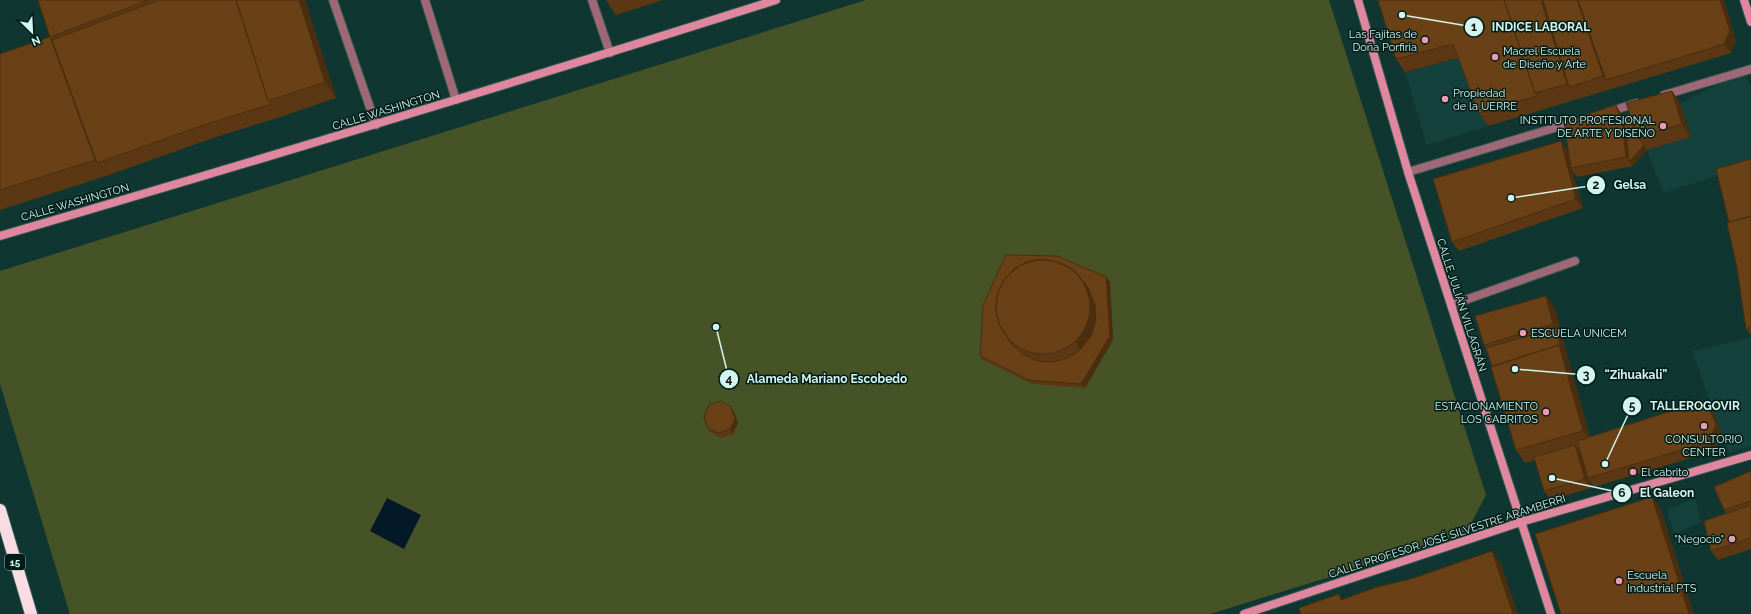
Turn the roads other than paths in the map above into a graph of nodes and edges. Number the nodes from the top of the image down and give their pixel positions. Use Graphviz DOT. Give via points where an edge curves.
graph roads {
  1 [pos="333,0"];
  2 [pos="425,0"];
  3 [pos="592,0"];
  4 [pos="776,0"];
  5 [pos="1358,0"];
  6 [pos="1744,0"];
  7 [pos="1751,22"];
  8 [pos="610,53"];
  9 [pos="1751,69"];
  10 [pos="456,100"];
  11 [pos="1599,115"];
  12 [pos="1583,119"];
  13 [pos="376,125"];
  14 [pos="1408,172"];
  15 [pos="0,236"];
  16 [pos="1575,261"];
  17 [pos="1451,304"];
  18 [pos="1751,455"];
  19 [pos="0,510"];
  20 [pos="1521,522"];
  21 [pos="28,613"];
  22 [pos="1244,614"];
  23 [pos="1551,614"];
  1 -- 13 [label="street"];
  2 -- 10 [label="street"];
  3 -- 8 [label="street"];
  4 -- 8 [label="main road, CALLE WASHINGTON"];
  5 -- 14 [label="main road, CALLE JULIÁN VILLAGRÁN"];
  6 -- 7 [label="main road"];
  8 -- 10 [label="main road, CALLE WASHINGTON"];
  9 -- 11 [label="street"];
  10 -- 13 [label="main road, CALLE WASHINGTON"];
  12 -- 14 [label="street"];
  13 -- 15 [label="main road, CALLE WASHINGTON"];
  14 -- 17 [label="main road, CALLE JULIÁN VILLAGRÁN"];
  16 -- 17 [label="street"];
  17 -- 20 [label="main road, CALLE JULIÁN VILLAGRÁN"];
  18 -- 20 [label="main road, CALLE PROFESOR JOSÉ SILVESTRE ARAMBERRI"];
  19 -- 21 [label="highway, 15"];
  20 -- 22 [label="main road, CALLE PROFESOR JOSÉ SILVESTRE ARAMBERRI"];
  20 -- 23 [label="main road, CALLE JULIÁN VILLAGRÁN"];
}
